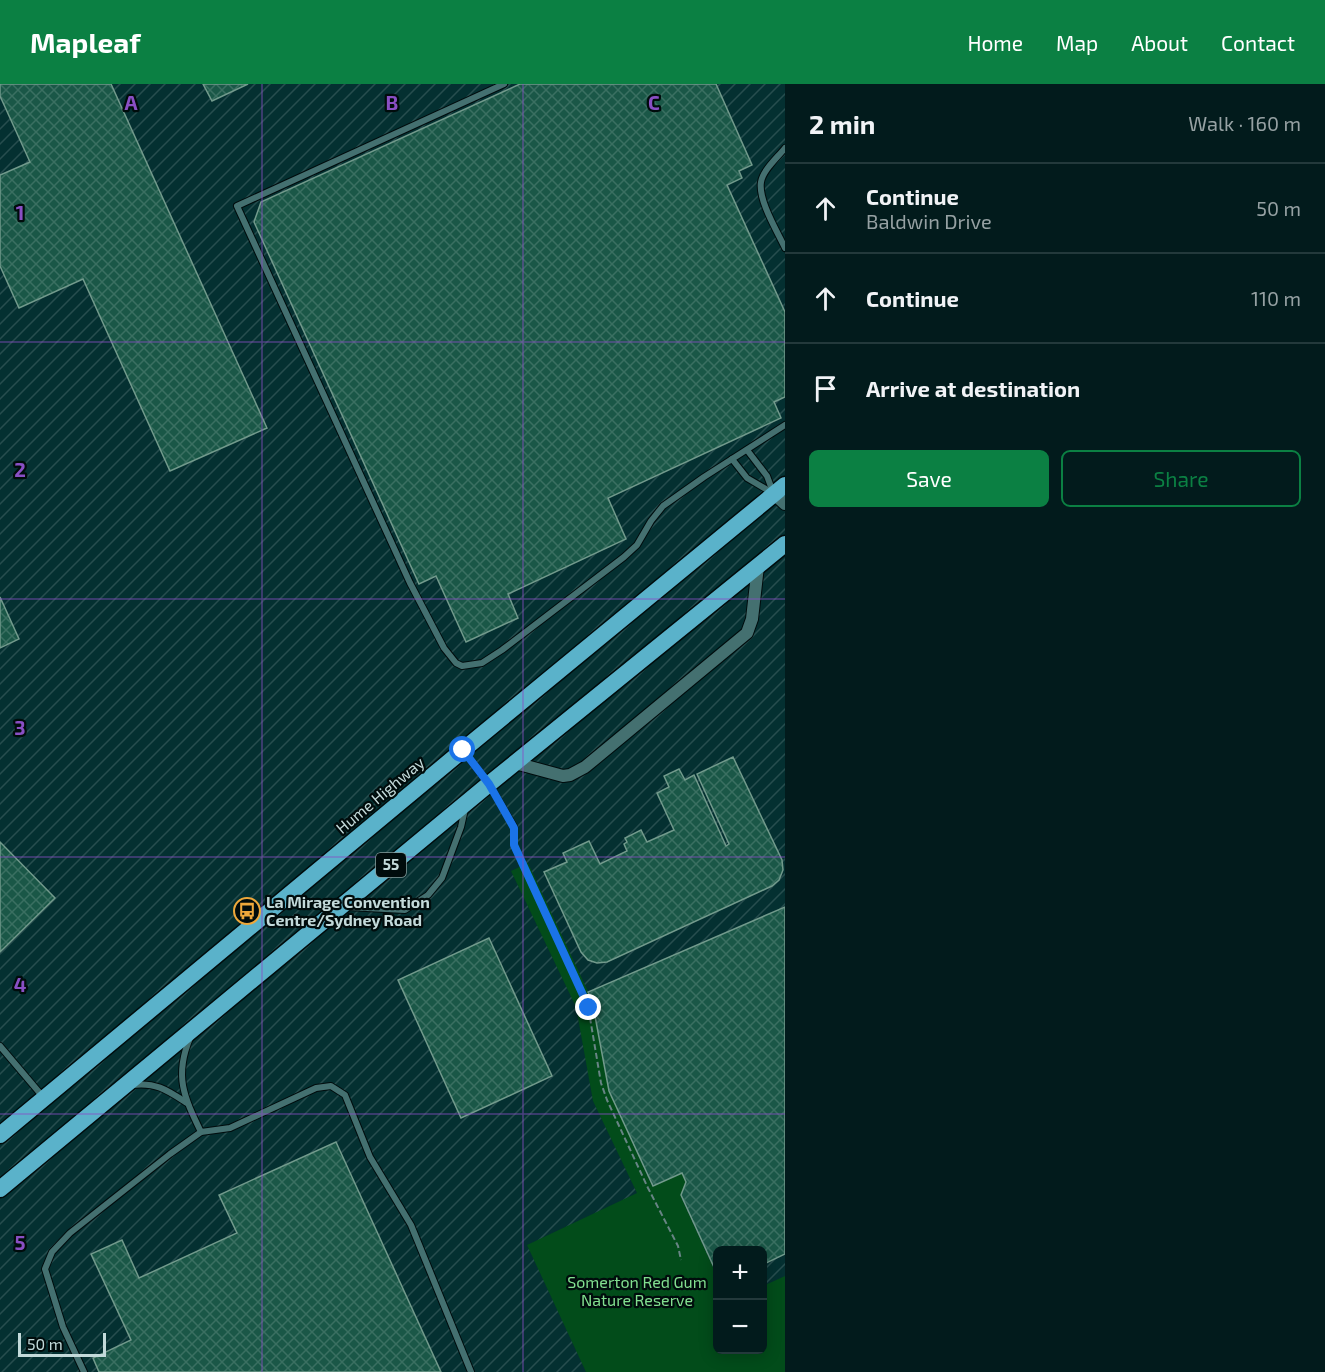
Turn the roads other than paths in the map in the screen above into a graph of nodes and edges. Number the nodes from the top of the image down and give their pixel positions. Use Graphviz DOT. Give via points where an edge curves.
graph roads {
  1 [pos="504,84"];
  2 [pos="785,148"];
  3 [pos="785,248"];
  4 [pos="785,425"];
  5 [pos="747,450"];
  6 [pos="732,459"];
  7 [pos="781,494"];
  8 [pos="785,544"];
  9 [pos="771,560"];
  10 [pos="463,750"];
  11 [pos="515,763"];
  12 [pos="489,784"];
  13 [pos="467,802"];
  14 [pos="514,828"];
  15 [pos="341,907"];
  16 [pos="195,1026"];
  17 [pos="0,1046"];
  18 [pos="123,1086"];
  19 [pos="45,1098"];
  20 [pos="187,1103"];
  21 [pos="201,1132"];
  22 [pos="0,1135"];
  23 [pos="0,1189"];
  24 [pos="84,1372"];
  25 [pos="471,1372"];
  1 -- 6 [label="lane" via="237,206 410,583 444,648 462,666 482,663 502,651 624,557 637,545 663,506"];
  2 -- 3 [label="lane" via="761,182 764,203"];
  4 -- 5 [label="lane"];
  5 -- 6 [label="lane"];
  5 -- 7 [label="lane"];
  6 -- 7 [label="lane" via="747,478"];
  7 -- 10 [label="highway, Hume Highway / 55"];
  8 -- 9 [label="highway, 55"];
  9 -- 11 [label="highway, 55"];
  9 -- 11 [label="street" via="747,633 585,767 563,776"];
  10 -- 12 [label="lane"];
  10 -- 19 [label="highway, Hume Highway / 55"];
  11 -- 12 [label="highway, 55"];
  12 -- 13 [label="highway, 55"];
  12 -- 14 [label="lane"];
  13 -- 15 [label="highway, 55"];
  13 -- 15 [label="lane" via="442,878 428,895 405,910"];
  15 -- 16 [label="highway, 55"];
  16 -- 18 [label="highway, 55"];
  16 -- 20 [label="lane" via="182,1057"];
  17 -- 19 [label="lane"];
  18 -- 20 [label="lane" via="148,1083"];
  18 -- 23 [label="highway, 55"];
  19 -- 22 [label="highway, Hume Highway / 55"];
  20 -- 21 [label="lane"];
  21 -- 24 [label="lane" via="106,1204 52,1252 45,1269 63,1327"];
  21 -- 25 [label="lane" via="230,1128 316,1088 331,1086 345,1095 370,1157 411,1225"];
}
